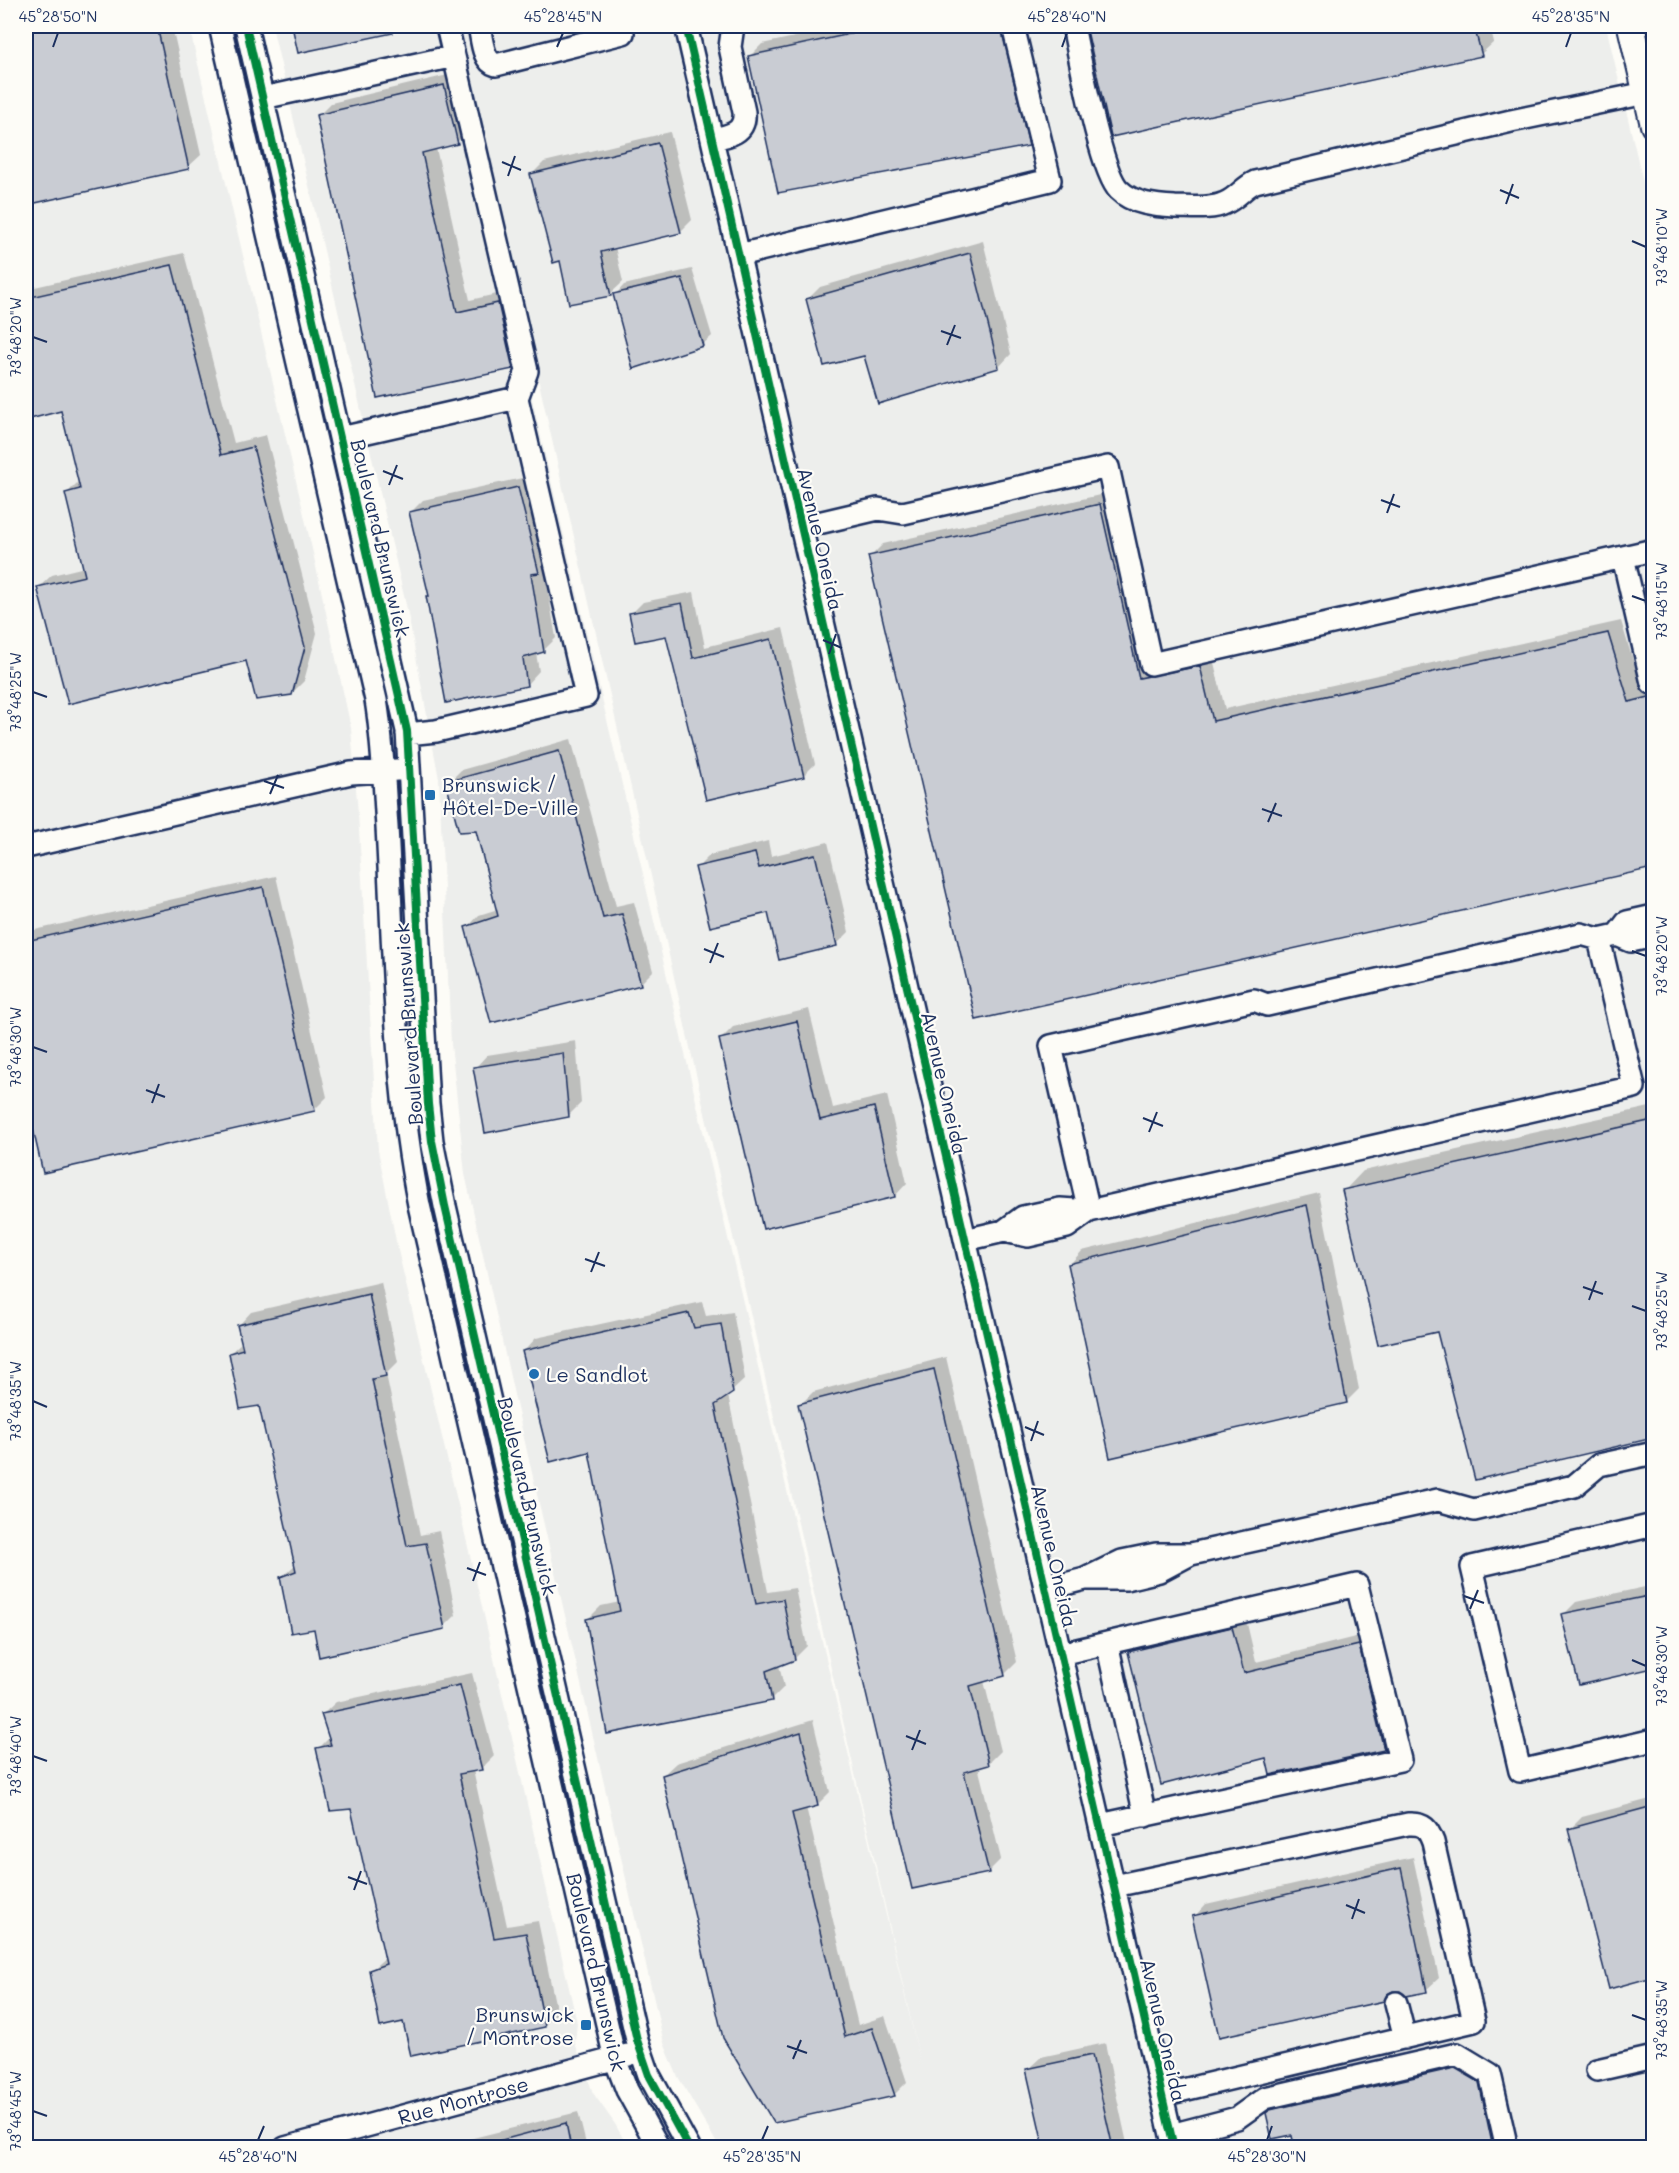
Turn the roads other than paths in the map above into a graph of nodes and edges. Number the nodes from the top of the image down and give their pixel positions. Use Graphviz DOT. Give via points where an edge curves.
graph roads {
  1 [pos="220,26"];
  2 [pos="246,26"];
  3 [pos="447,26"];
  4 [pos="479,26"];
  5 [pos="621,26"];
  6 [pos="686,26"];
  7 [pos="733,26"];
  8 [pos="1013,26"];
  9 [pos="1073,26"];
  10 [pos="1631,26"];
  11 [pos="454,56"];
  12 [pos="1646,93"];
  13 [pos="263,98"];
  14 [pos="1653,125"];
  15 [pos="712,140"];
  16 [pos="739,255"];
  17 [pos="517,398"];
  18 [pos="341,438"];
  19 [pos="801,527"];
  20 [pos="1653,550"];
  21 [pos="1623,557"];
  22 [pos="1653,683"];
  23 [pos="407,734"];
  24 [pos="409,769"];
  25 [pos="384,770"];
  26 [pos="26,847"];
  27 [pos="1653,916"];
  28 [pos="1653,936"];
  29 [pos="1608,937"];
  30 [pos="1089,1211"];
  31 [pos="965,1240"];
  32 [pos="1653,1453"];
  33 [pos="1653,1525"];
  34 [pos="1046,1589"];
  35 [pos="1107,1643"];
  36 [pos="1060,1654"];
  37 [pos="1653,1740"];
  38 [pos="1145,1816"];
  39 [pos="1100,1825"];
  40 [pos="1114,1886"];
  41 [pos="1396,2003"];
  42 [pos="1405,2038"];
  43 [pos="640,2052"];
  44 [pos="1653,2057"];
  45 [pos="615,2060"];
  46 [pos="1597,2070"];
  47 [pos="1162,2095"];
  48 [pos="1173,2141"];
  49 [pos="285,2148"];
  50 [pos="659,2148"];
  51 [pos="688,2148"];
  52 [pos="1507,2148"];
  1 -- 25 [label="street, Boulevard Brunswick" via="372,677"];
  2 -- 13 [label="street, Boulevard Brunswick"];
  3 -- 11 [label="street"];
  4 -- 5 [label="street" via="487,58 496,65 623,33"];
  6 -- 15 [label="street, Avenue Oneida"];
  7 -- 15 [label="street" via="730,47 744,123 732,135"];
  8 -- 16 [label="street" via="1050,180"];
  9 -- 12 [label="street" via="1112,180 1130,197 1160,206 1224,204 1255,182"];
  10 -- 12 [label="main road"];
  11 -- 13 [label="street"];
  11 -- 17 [label="street" via="527,371"];
  12 -- 14 [label="main road"];
  13 -- 18 [label="street, Boulevard Brunswick"];
  15 -- 16 [label="street, Avenue Oneida"];
  16 -- 19 [label="street, Avenue Oneida"];
  17 -- 18 [label="street"];
  17 -- 23 [label="street" via="586,696 436,731"];
  18 -- 23 [label="street, Boulevard Brunswick"];
  19 -- 21 [label="street" via="878,509 903,513 1108,467 1151,664"];
  19 -- 31 [label="street, Avenue Oneida"];
  20 -- 21 [label="street"];
  21 -- 22 [label="street"];
  23 -- 24 [label="street, Boulevard Brunswick"];
  24 -- 25 [label="street"];
  24 -- 43 [label="street, Boulevard Brunswick" via="434,1149"];
  25 -- 26 [label="street" via="288,787"];
  25 -- 45 [label="street, Boulevard Brunswick" via="400,1070 410,1161"];
  27 -- 29 [label="street" via="1627,922"];
  28 -- 29 [label="street" via="1631,941"];
  29 -- 30 [label="street" via="1634,1087"];
  29 -- 30 [label="street" via="1581,934 1267,1005 1254,1000 1051,1046"];
  30 -- 31 [label="street" via="1067,1227 1028,1236 1004,1231"];
  31 -- 34 [label="street, Avenue Oneida"];
  32 -- 34 [label="street" via="1599,1465 1574,1486 1474,1510 1438,1500 1191,1554 1159,1571 1126,1579 1085,1579"];
  33 -- 37 [label="street" via="1472,1568 1520,1771"];
  34 -- 36 [label="street, Avenue Oneida"];
  35 -- 36 [label="street"];
  35 -- 38 [label="street"];
  35 -- 38 [label="street" via="1358,1585 1400,1760"];
  36 -- 39 [label="street, Avenue Oneida"];
  38 -- 39 [label="street"];
  39 -- 40 [label="street, Avenue Oneida"];
  40 -- 42 [label="street" via="1408,1824 1424,1826 1433,1842 1474,2021"];
  40 -- 47 [label="street, Avenue Oneida"];
  41 -- 42 [label="street"];
  42 -- 47 [label="street"];
  43 -- 45 [label="street, Rue Montrose"];
  43 -- 51 [label="street, Boulevard Brunswick"];
  44 -- 46 [label="street"];
  45 -- 49 [label="street, Rue Montrose"];
  45 -- 50 [label="street, Boulevard Brunswick"];
  47 -- 48 [label="street, Avenue Oneida"];
  48 -- 52 [label="street" via="1237,2118 1265,2098 1457,2054 1490,2074"];
}
